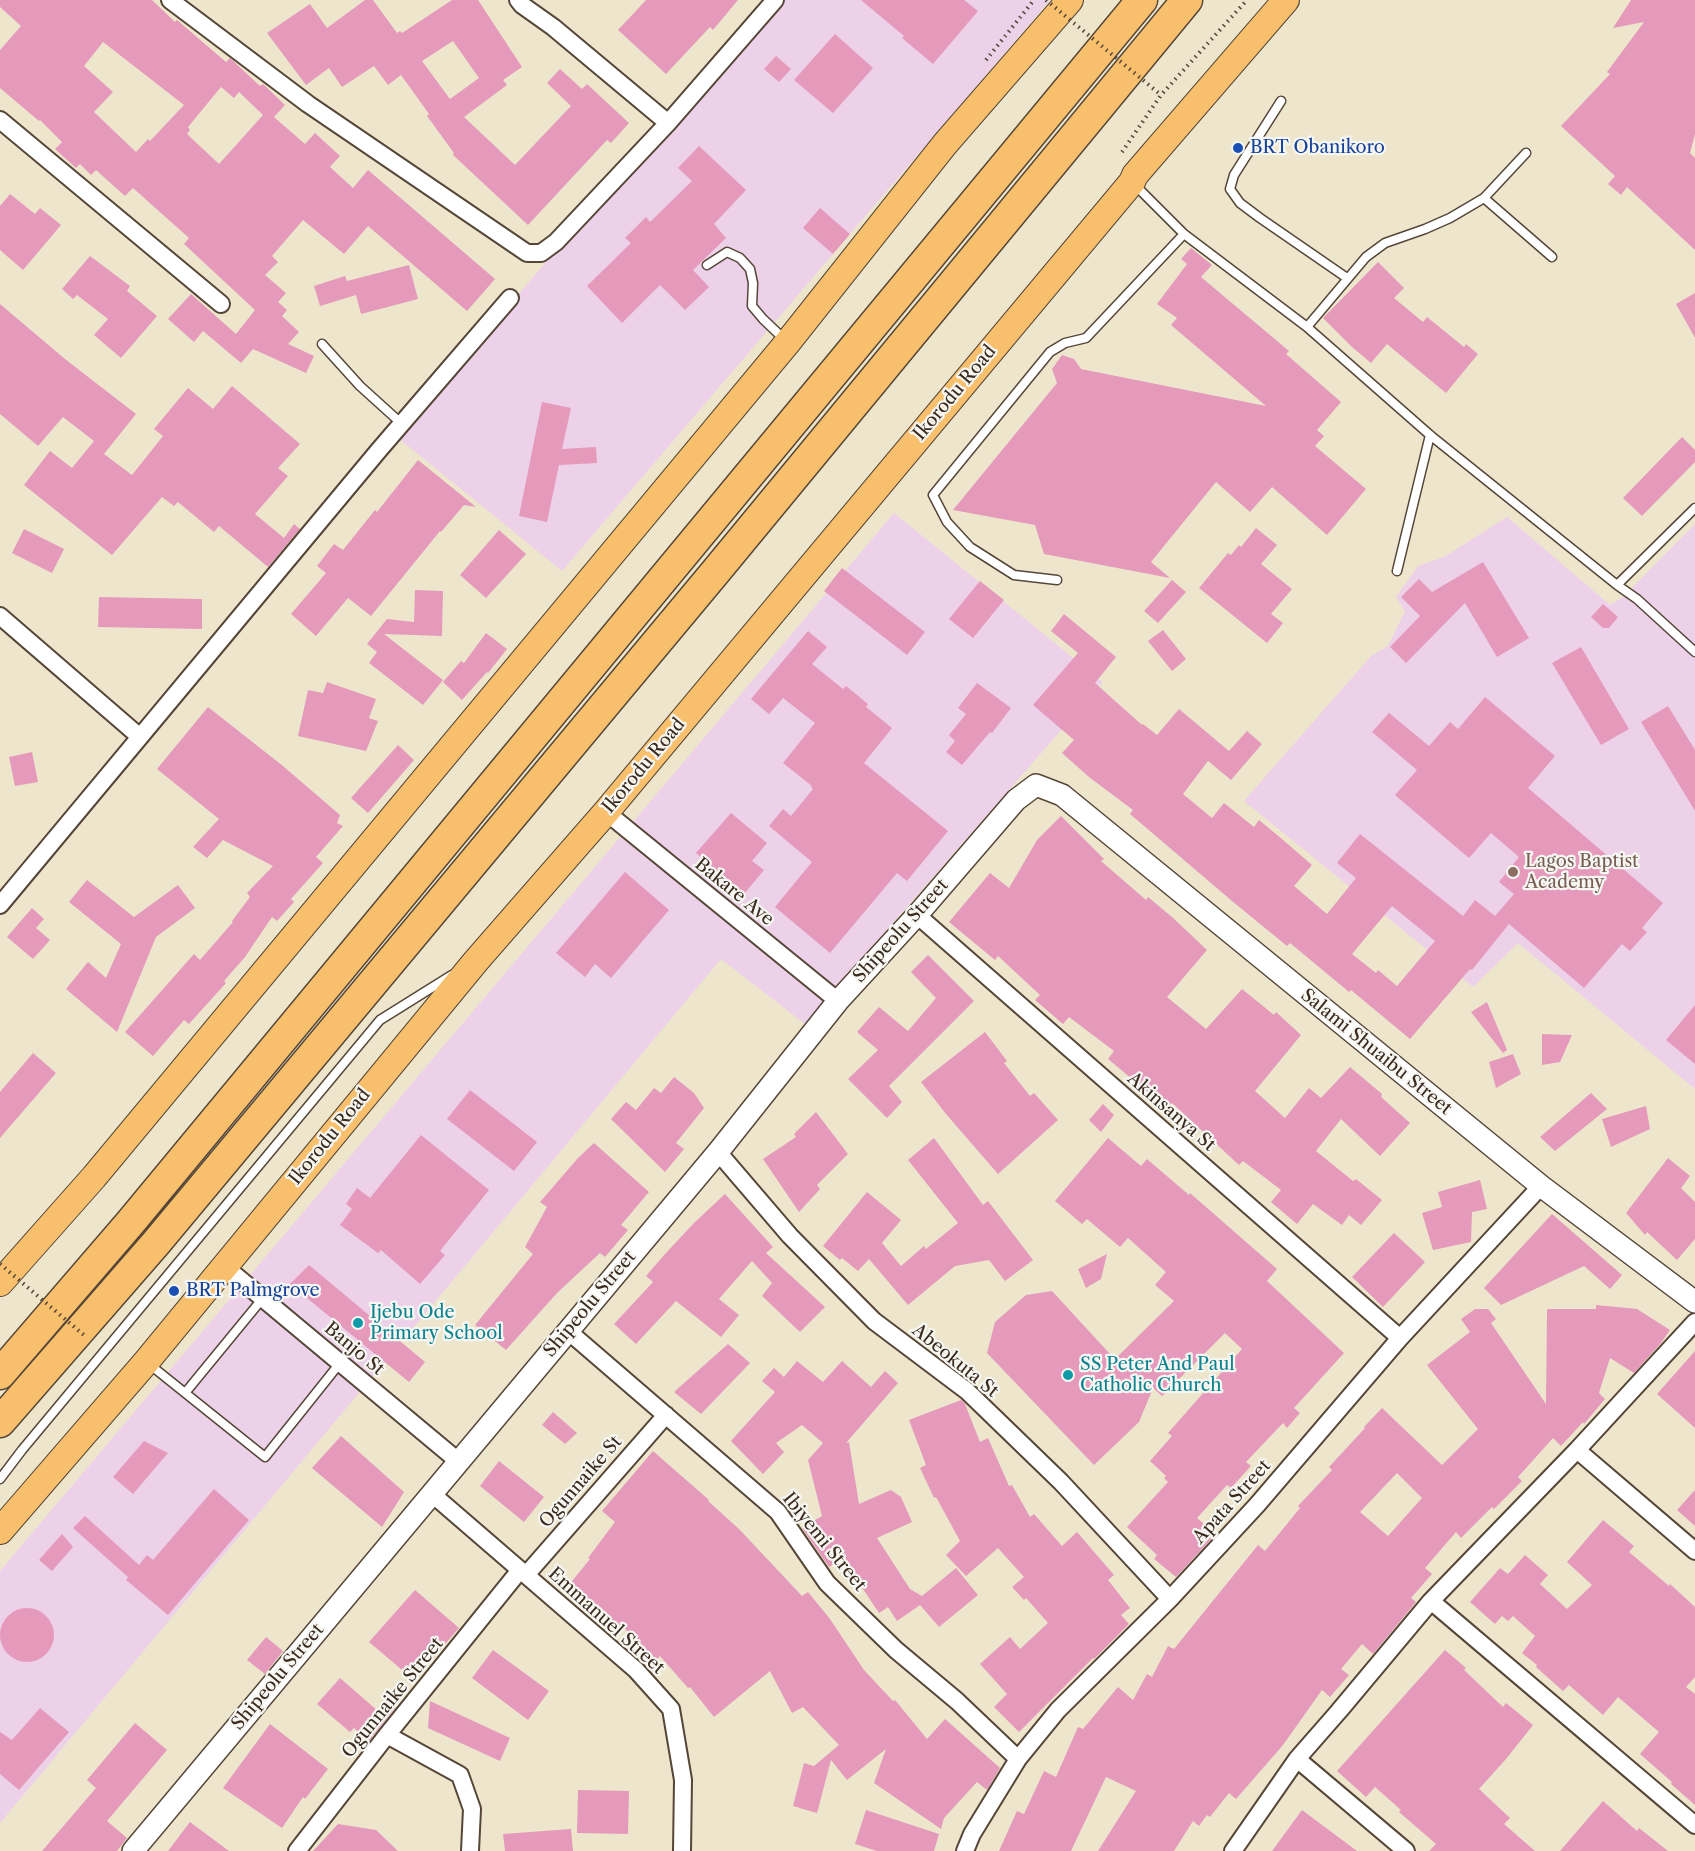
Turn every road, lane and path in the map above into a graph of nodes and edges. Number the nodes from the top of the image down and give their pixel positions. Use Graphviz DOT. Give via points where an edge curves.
graph roads {
  1 [pos="170,0"];
  2 [pos="518,0"];
  3 [pos="775,0"];
  4 [pos="1046,0"];
  5 [pos="1070,0"];
  6 [pos="1142,0"];
  7 [pos="1187,0"];
  8 [pos="1247,0"];
  9 [pos="1286,0"];
  10 [pos="1161,95"];
  11 [pos="1281,101"];
  12 [pos="0,120"];
  13 [pos="668,123"];
  14 [pos="1122,152"];
  15 [pos="1526,153"];
  16 [pos="1132,182"];
  17 [pos="1484,198"];
  18 [pos="1184,234"];
  19 [pos="1552,257"];
  20 [pos="707,265"];
  21 [pos="1347,278"];
  22 [pos="510,298"];
  23 [pos="221,304"];
  24 [pos="1308,327"];
  25 [pos="788,342"];
  26 [pos="322,344"];
  27 [pos="402,424"];
  28 [pos="1430,435"];
  29 [pos="1695,508"];
  30 [pos="1397,571"];
  31 [pos="1057,580"];
  32 [pos="1617,585"];
  33 [pos="0,616"];
  34 [pos="1695,652"];
  35 [pos="140,737"];
  36 [pos="1062,795"];
  37 [pos="606,812"];
  38 [pos="0,905"];
  39 [pos="917,915"];
  40 [pos="476,961"];
  41 [pos="838,1001"];
  42 [pos="718,1152"];
  43 [pos="1541,1186"];
  44 [pos="0,1264"];
  45 [pos="224,1266"];
  46 [pos="0,1283"];
  47 [pos="263,1298"];
  48 [pos="1695,1302"];
  49 [pos="1695,1322"];
  50 [pos="568,1330"];
  51 [pos="85,1336"];
  52 [pos="1400,1338"];
  53 [pos="146,1362"];
  54 [pos="340,1363"];
  55 [pos="0,1374"];
  56 [pos="185,1393"];
  57 [pos="666,1415"];
  58 [pos="0,1422"];
  59 [pos="1577,1450"];
  60 [pos="458,1461"];
  61 [pos="0,1479"];
  62 [pos="431,1493"];
  63 [pos="0,1531"];
  64 [pos="1695,1551"];
  65 [pos="523,1573"];
  66 [pos="1170,1599"];
  67 [pos="1431,1601"];
  68 [pos="387,1735"];
  69 [pos="1018,1759"];
  70 [pos="1297,1759"];
  71 [pos="1695,1825"];
  72 [pos="133,1851"];
  73 [pos="297,1851"];
  74 [pos="470,1851"];
  75 [pos="682,1851"];
  76 [pos="965,1851"];
  77 [pos="1233,1851"];
  78 [pos="1406,1851"];
  1 -- 13 [label="street" via="308,104 527,252 541,253 556,242"];
  2 -- 13 [label="street"];
  3 -- 13 [label="street"];
  4 -- 10 [label="path, bridge"];
  5 -- 25 [label="main road" via="945,144"];
  6 -- 55 [label="highway" via="137,1214"];
  7 -- 58 [label="highway" via="156,1243"];
  8 -- 10 [label="path"];
  9 -- 16 [label="main road, Ikorodu Road"];
  10 -- 14 [label="path"];
  11 -- 21 [label="lane" via="1234,175 1230,189 1240,203"];
  12 -- 23 [label="street"];
  15 -- 17 [label="lane"];
  16 -- 18 [label="lane"];
  16 -- 37 [label="main road, Ikorodu Road"];
  17 -- 19 [label="lane"];
  17 -- 21 [label="lane" via="1450,218 1385,243"];
  18 -- 24 [label="lane"];
  18 -- 31 [label="lane" via="1086,338 1050,352 933,495 947,522 970,546 1014,575"];
  20 -- 25 [label="lane" via="727,252 740,258 750,269 752,306"];
  21 -- 24 [label="lane"];
  22 -- 27 [label="street"];
  24 -- 28 [label="lane"];
  25 -- 46 [label="main road" via="94,1177"];
  26 -- 27 [label="lane"];
  27 -- 35 [label="street"];
  28 -- 30 [label="lane"];
  28 -- 32 [label="lane"];
  29 -- 32 [label="lane"];
  32 -- 34 [label="lane"];
  33 -- 35 [label="street"];
  35 -- 38 [label="street"];
  36 -- 39 [label="street, Shipeolu Street" via="1036,785 1016,800"];
  36 -- 43 [label="street, Salami Shuaibu Street"];
  37 -- 40 [label="main road, Ikorodu Road"];
  37 -- 41 [label="street, Bakare Ave"];
  39 -- 41 [label="street, Shipeolu Street"];
  39 -- 52 [label="street, Akinsanya St"];
  40 -- 45 [label="main road, Ikorodu Road"];
  40 -- 61 [label="lane" via="380,1020"];
  41 -- 42 [label="street, Shipeolu Street"];
  42 -- 50 [label="street, Shipeolu Street"];
  42 -- 66 [label="street, Abeokuta St" via="790,1236 874,1322 967,1391 1061,1482"];
  43 -- 48 [label="street, Salami Shuaibu Street"];
  43 -- 52 [label="street, Apata Street"];
  44 -- 51 [label="path, bridge"];
  45 -- 47 [label="street, Banjo St"];
  45 -- 53 [label="main road, Ikorodu Road"];
  47 -- 54 [label="street, Banjo St"];
  47 -- 56 [label="lane"];
  49 -- 59 [label="street"];
  50 -- 57 [label="street, Ibiyemi Street"];
  50 -- 60 [label="street, Shipeolu Street"];
  52 -- 66 [label="street, Apata Street" via="1257,1505"];
  53 -- 56 [label="lane"];
  53 -- 63 [label="main road, Ikorodu Road"];
  54 -- 56 [label="lane" via="265,1457"];
  54 -- 60 [label="street, Banjo St"];
  57 -- 65 [label="street, Ogunnaike St"];
  57 -- 69 [label="street, Ibiyemi Street" via="778,1512 827,1582"];
  59 -- 64 [label="street"];
  59 -- 67 [label="street"];
  60 -- 62 [label="street, Shipeolu Street"];
  62 -- 65 [label="street, Emmanuel Street"];
  62 -- 72 [label="street, Shipeolu Street"];
  65 -- 68 [label="street, Ogunnaike Street"];
  65 -- 75 [label="street, Emmanuel Street" via="636,1670 671,1709 683,1780"];
  66 -- 69 [label="street, Apata Street" via="1058,1710"];
  67 -- 70 [label="street"];
  67 -- 71 [label="street"];
  68 -- 73 [label="street, Ogunnaike Street"];
  68 -- 74 [label="street" via="460,1776 472,1809"];
  69 -- 76 [label="street, Apata Street"];
  70 -- 77 [label="street"];
  70 -- 78 [label="street"];
}
